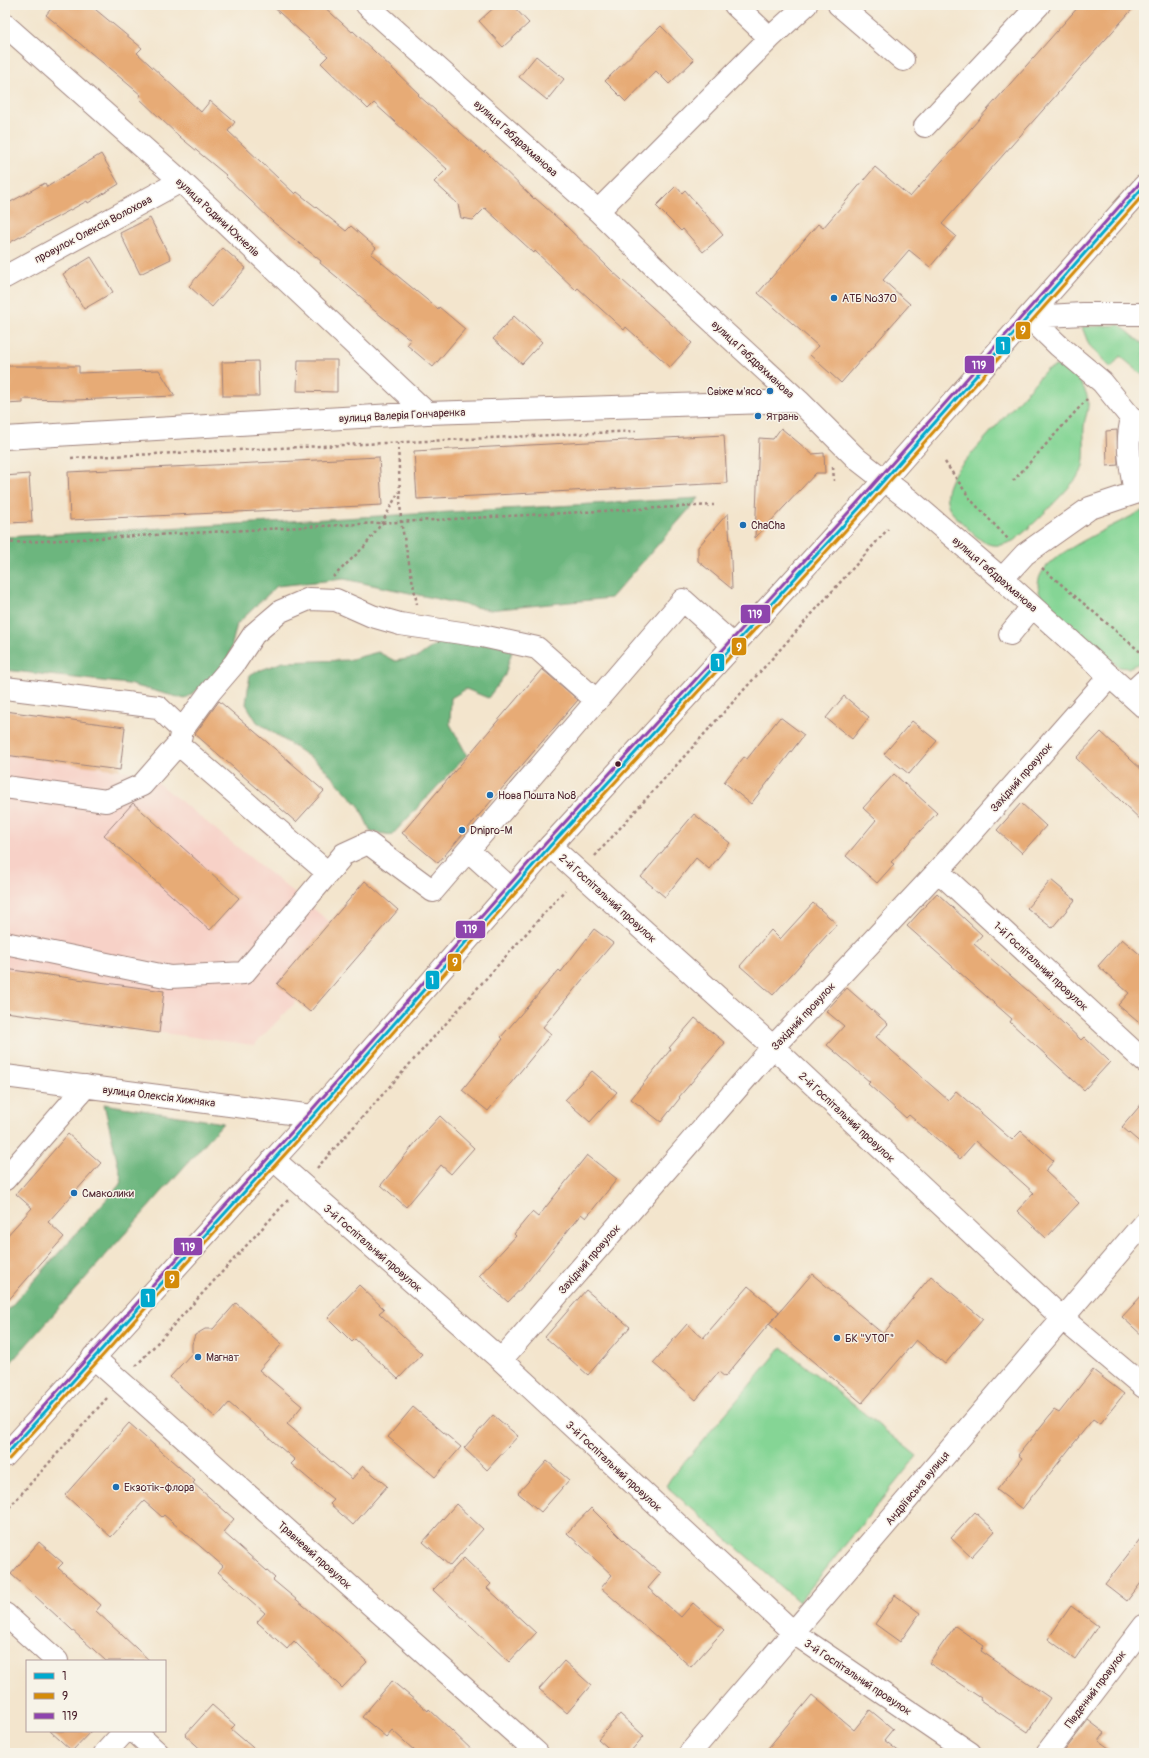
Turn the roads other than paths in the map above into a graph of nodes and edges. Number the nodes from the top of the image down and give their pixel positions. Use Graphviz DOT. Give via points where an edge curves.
graph roads {
  1 [pos="367,5"];
  2 [pos="735,5"];
  3 [pos="806,5"];
  4 [pos="839,5"];
  5 [pos="1039,5"];
  6 [pos="5,25"];
  7 [pos="770,38"];
  8 [pos="903,60"];
  9 [pos="925,126"];
  10 [pos="181,181"];
  11 [pos="1144,186"];
  12 [pos="598,211"];
  13 [pos="5,277"];
  14 [pos="1029,317"];
  15 [pos="1141,317"];
  16 [pos="799,401"];
  17 [pos="427,413"];
  18 [pos="5,438"];
  19 [pos="884,479"];
  20 [pos="1002,579"];
  21 [pos="1032,606"];
  22 [pos="1010,634"];
  23 [pos="732,645"];
  24 [pos="1110,676"];
  25 [pos="5,688"];
  26 [pos="1139,694"];
  27 [pos="597,701"];
  28 [pos="180,737"];
  29 [pos="5,787"];
  30 [pos="550,846"];
  31 [pos="469,851"];
  32 [pos="938,871"];
  33 [pos="328,873"];
  34 [pos="511,889"];
  35 [pos="5,943"];
  36 [pos="772,1048"];
  37 [pos="1144,1061"];
  38 [pos="5,1076"];
  39 [pos="86,1086"];
  40 [pos="313,1116"];
  41 [pos="273,1159"];
  42 [pos="5,1179"];
  43 [pos="1144,1224"];
  44 [pos="1062,1318"];
  45 [pos="93,1357"];
  46 [pos="501,1360"];
  47 [pos="1144,1386"];
  48 [pos="5,1456"];
  49 [pos="5,1614"];
  50 [pos="1144,1626"];
  51 [pos="794,1633"];
  52 [pos="56,1660"];
  53 [pos="124,1732"];
  54 [pos="135,1732"];
  55 [pos="105,1753"];
  56 [pos="158,1753"];
  57 [pos="537,1753"];
  58 [pos="690,1753"];
  59 [pos="970,1753"];
  60 [pos="1047,1753"];
  1 -- 12 [label="street, вулиця Габдрахманова"];
  2 -- 7 [label="street"];
  3 -- 7 [label="street"];
  4 -- 8 [label="street"];
  5 -- 9 [label="street"];
  6 -- 10 [label="street, вулиця Родини Юхнелів"];
  7 -- 12 [label="street"];
  10 -- 13 [label="street, провулок Олексія Волохова"];
  10 -- 17 [label="street, вулиця Родини Юхнелів"];
  11 -- 14 [label="street"];
  12 -- 16 [label="street, вулиця Габдрахманова" via="676,288"];
  14 -- 15 [label="street" via="1083,314"];
  14 -- 19 [label="street"];
  14 -- 20 [label="street" via="1102,382 1132,419 1129,430 1130,458 1135,493 1090,508 1025,554"];
  16 -- 17 [label="street, вулиця Валерія Гончаренка"];
  16 -- 19 [label="street, вулиця Габдрахманова" via="858,459"];
  17 -- 18 [label="street, вулиця Валерія Гончаренка"];
  19 -- 20 [label="street, вулиця Габдрахманова"];
  19 -- 23 [label="street"];
  20 -- 21 [label="street, вулиця Габдрахманова"];
  21 -- 22 [label="street"];
  21 -- 24 [label="street, вулиця Габдрахманова"];
  23 -- 27 [label="street" via="683,600"];
  23 -- 30 [label="street"];
  24 -- 26 [label="street, вулиця Габдрахманова"];
  24 -- 32 [label="street, Західний провулок"];
  25 -- 28 [label="street" via="158,707"];
  27 -- 28 [label="street" via="537,648 482,636 400,624 372,616 336,600 309,599 281,611 254,634"];
  27 -- 31 [label="street"];
  28 -- 29 [label="street" via="142,785 106,801"];
  28 -- 33 [label="street"];
  30 -- 34 [label="street"];
  30 -- 36 [label="street, 2-й Госпітальний провулок"];
  31 -- 33 [label="street" via="433,891 368,844 344,854"];
  31 -- 34 [label="street"];
  32 -- 36 [label="street, Західний провулок"];
  32 -- 37 [label="street, 1-й Госпітальний провулок"];
  33 -- 35 [label="street" via="244,973 170,977"];
  34 -- 40 [label="street"];
  36 -- 44 [label="street, 2-й Госпітальний провулок"];
  36 -- 46 [label="street, Західний провулок"];
  38 -- 39 [label="street, вулиця Олексія Хижняка"];
  39 -- 40 [label="street, вулиця Олексія Хижняка"];
  39 -- 42 [label="street"];
  40 -- 41 [label="street"];
  41 -- 45 [label="street"];
  41 -- 46 [label="street, 3-й Госпітальний провулок"];
  43 -- 44 [label="street, Андріївська вулиця"];
  44 -- 47 [label="street, 2-й Госпітальний провулок"];
  44 -- 51 [label="street, Андріївська вулиця"];
  45 -- 48 [label="street"];
  45 -- 57 [label="street, Травневий провулок"];
  46 -- 51 [label="street, 3-й Госпітальний провулок"];
  49 -- 52 [label="street"];
  50 -- 60 [label="street, Південний провулок"];
  51 -- 58 [label="street, Андріївська вулиця"];
  51 -- 59 [label="street, 3-й Госпітальний провулок"];
  53 -- 55 [label="street"];
  54 -- 56 [label="street"];
}
